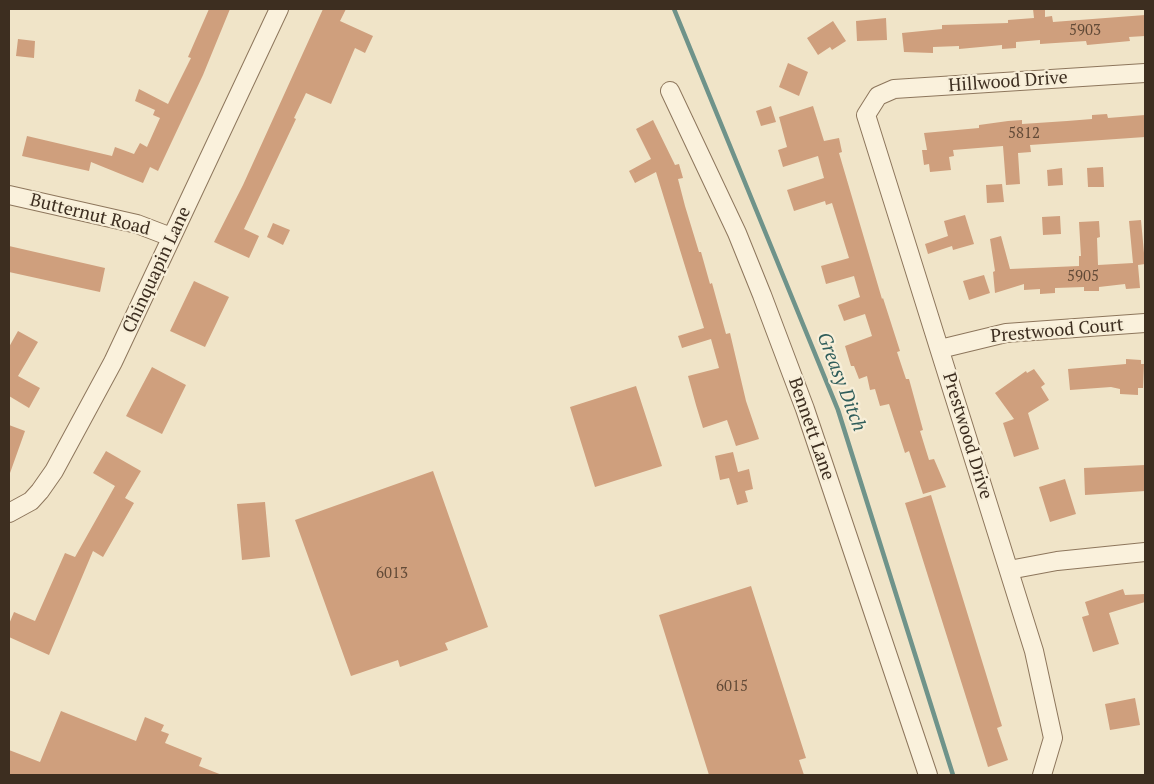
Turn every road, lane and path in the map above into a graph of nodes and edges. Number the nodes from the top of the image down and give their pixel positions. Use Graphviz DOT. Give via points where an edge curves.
graph roads {
  1 [pos="279,9"];
  2 [pos="1145,72"];
  3 [pos="670,91"];
  4 [pos="874,101"];
  5 [pos="9,195"];
  6 [pos="171,237"];
  7 [pos="1145,323"];
  8 [pos="940,349"];
  9 [pos="9,513"];
  10 [pos="1145,552"];
  11 [pos="1009,570"];
  12 [pos="928,775"];
  13 [pos="1042,775"];
  1 -- 6 [label="street, Chinquapin Lane"];
  2 -- 4 [label="street, Hillwood Drive" via="894,89 885,91"];
  3 -- 12 [label="street, Bennett Lane" via="737,233 805,409"];
  4 -- 8 [label="street, Prestwood Drive" via="866,115"];
  5 -- 6 [label="street, Butternut Road" via="137,224"];
  6 -- 9 [label="street, Chinquapin Lane" via="113,362 54,471 31,501"];
  7 -- 8 [label="street, Prestwood Court" via="1006,333"];
  8 -- 11 [label="street, Prestwood Drive"];
  10 -- 11 [label="street" via="1066,559"];
  11 -- 13 [label="street, Prestwood Drive" via="1034,651 1053,738"];
}
